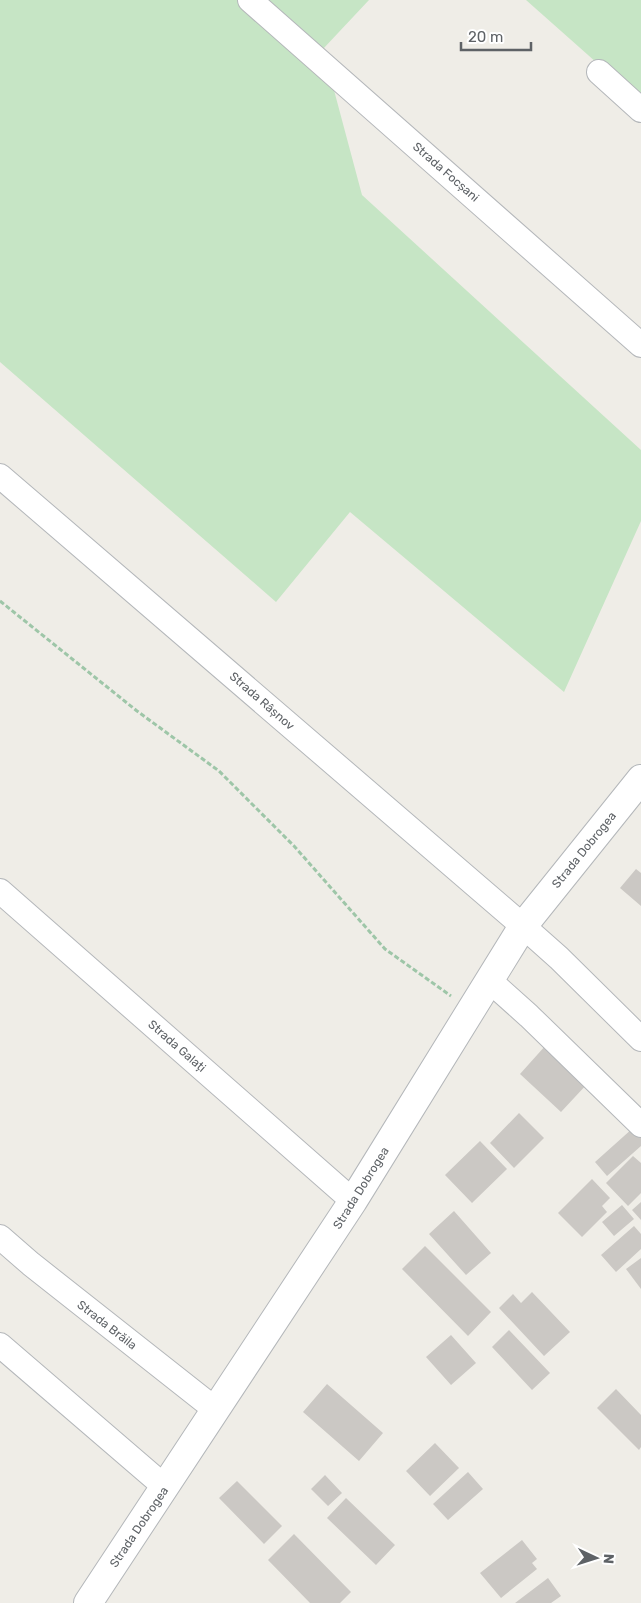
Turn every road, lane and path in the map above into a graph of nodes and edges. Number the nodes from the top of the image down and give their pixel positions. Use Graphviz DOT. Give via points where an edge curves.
graph roads {
  1 [pos="250,0"];
  2 [pos="599,72"];
  3 [pos="641,110"];
  4 [pos="641,345"];
  5 [pos="0,476"];
  6 [pos="0,601"];
  7 [pos="641,778"];
  8 [pos="0,891"];
  9 [pos="523,926"];
  10 [pos="490,981"];
  11 [pos="472,1011"];
  12 [pos="641,1039"];
  13 [pos="641,1125"];
  14 [pos="354,1200"];
  15 [pos="0,1237"];
  16 [pos="0,1345"];
  17 [pos="216,1410"];
  18 [pos="166,1487"];
  19 [pos="88,1603"];
  1 -- 4 [label="street, Strada Focșani"];
  2 -- 3 [label="street"];
  5 -- 9 [label="street, Strada Râșnov"];
  6 -- 11 [label="path" via="137,711 219,771 294,846 385,949"];
  7 -- 9 [label="street, Strada Dobrogea"];
  8 -- 14 [label="street, Strada Galați"];
  9 -- 10 [label="street, Strada Dobrogea"];
  9 -- 12 [label="street, Strada Râșnov"];
  10 -- 11 [label="street, Strada Dobrogea"];
  10 -- 13 [label="street"];
  11 -- 14 [label="street, Strada Dobrogea"];
  14 -- 17 [label="street, Strada Dobrogea"];
  15 -- 17 [label="street, Strada Brăila"];
  16 -- 18 [label="street"];
  17 -- 18 [label="street, Strada Dobrogea"];
  18 -- 19 [label="street, Strada Dobrogea"];
}
